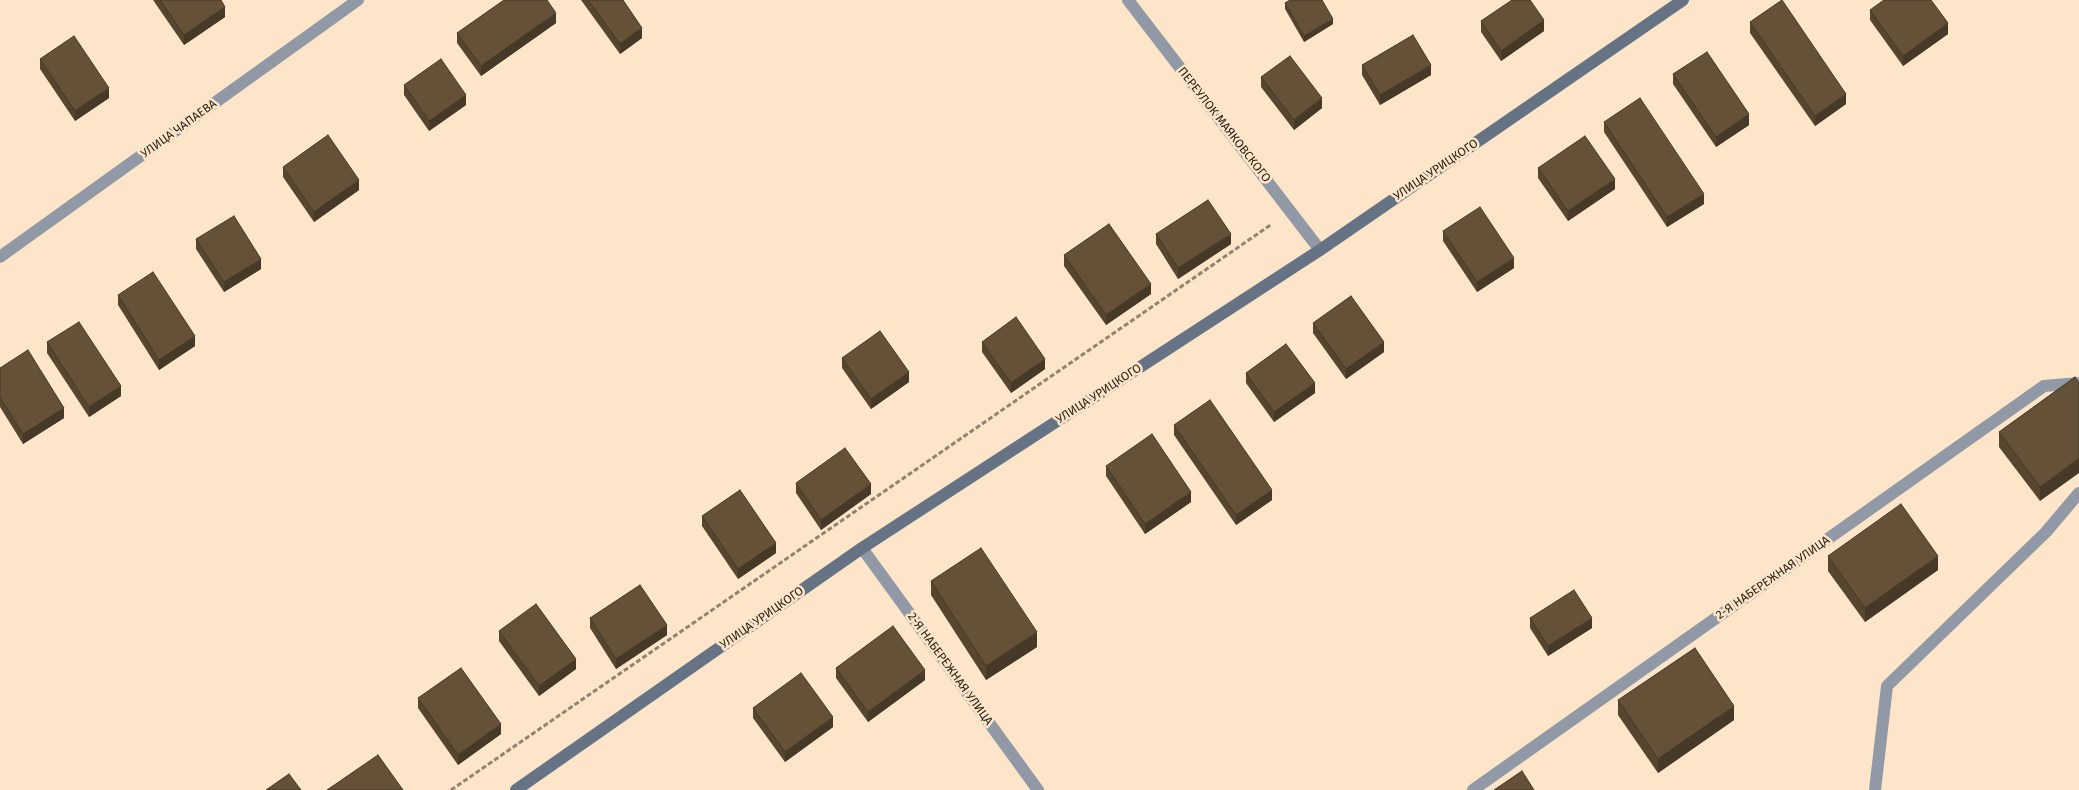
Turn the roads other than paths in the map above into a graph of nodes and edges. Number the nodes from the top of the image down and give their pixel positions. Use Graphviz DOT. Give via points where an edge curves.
graph roads {
  1 [pos="358,0"];
  2 [pos="1128,0"];
  3 [pos="1683,0"];
  4 [pos="1320,250"];
  5 [pos="0,257"];
  6 [pos="2079,383"];
  7 [pos="2079,493"];
  8 [pos="862,548"];
  9 [pos="516,790"];
  10 [pos="1038,790"];
  11 [pos="1473,790"];
  12 [pos="1875,790"];
  1 -- 5 [label="street, УЛИЦА ЧАПАЕВА"];
  2 -- 4 [label="street, ПЕРЕУЛОК МАЯКОВСКОГО"];
  3 -- 4 [label="street, УЛИЦА УРИЦКОГО"];
  4 -- 8 [label="street, УЛИЦА УРИЦКОГО"];
  6 -- 11 [label="street, 2-Я НАБЕРЕЖНАЯ УЛИЦА" via="2044,386"];
  7 -- 12 [label="street" via="2046,532 1887,686"];
  8 -- 9 [label="street, УЛИЦА УРИЦКОГО"];
  8 -- 10 [label="street, 2-Я НАБЕРЕЖНАЯ УЛИЦА"];
}
